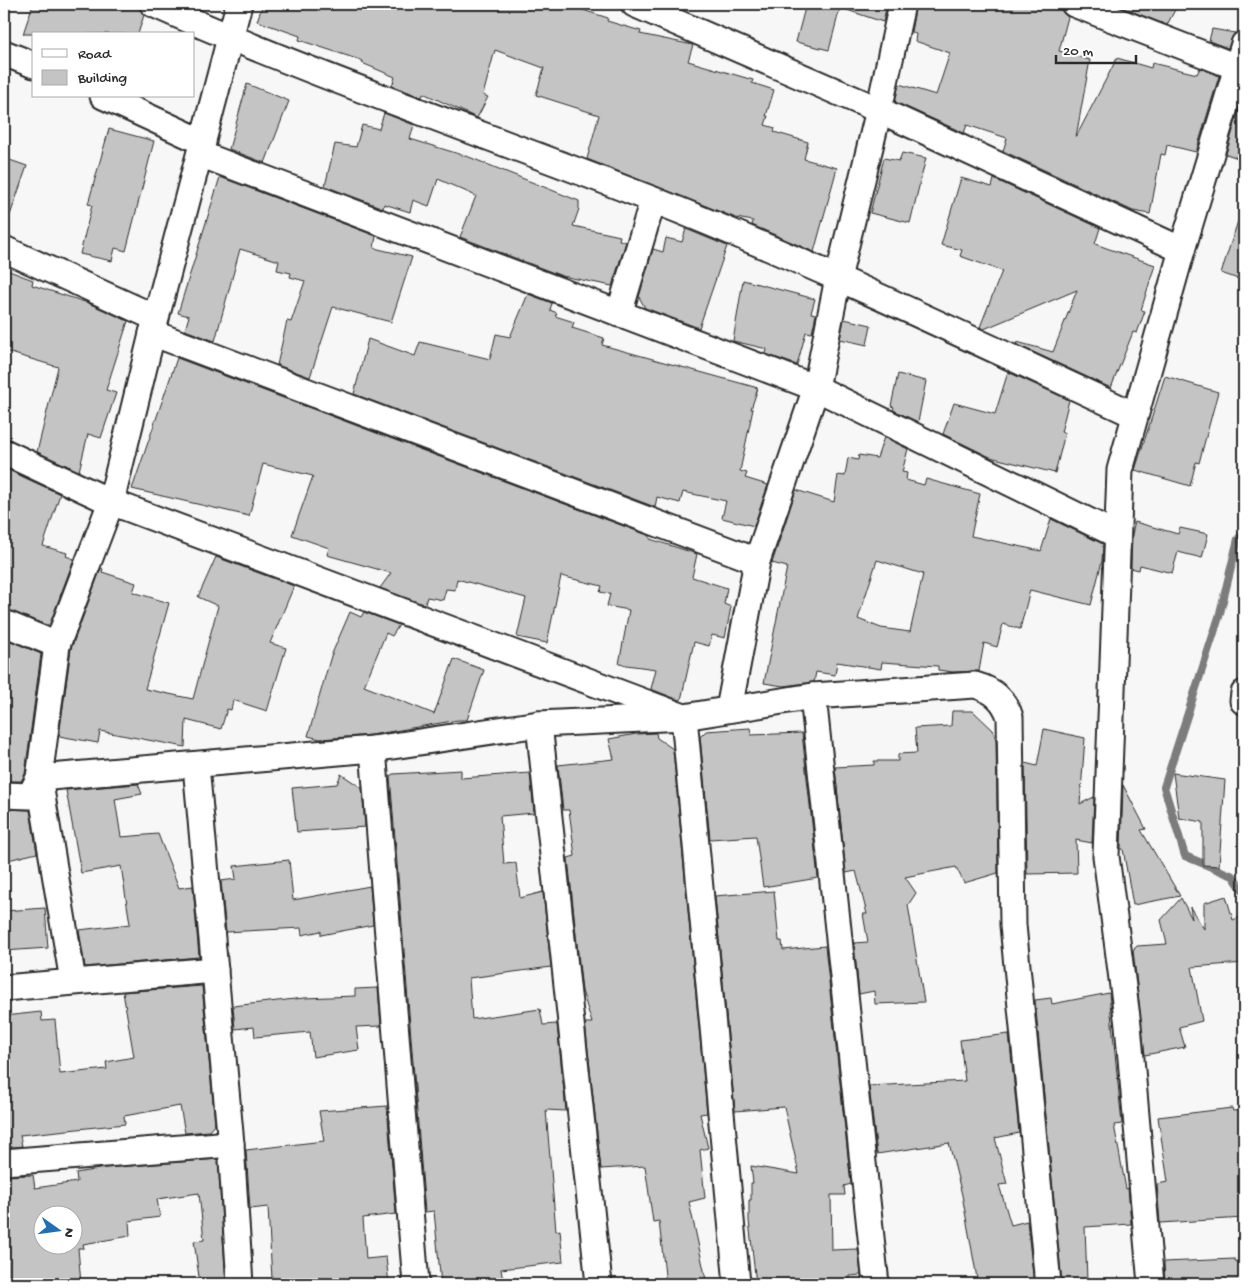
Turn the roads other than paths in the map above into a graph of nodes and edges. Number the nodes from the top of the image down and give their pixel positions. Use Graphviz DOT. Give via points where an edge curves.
graph roads {
  1 [pos="153,4"];
  2 [pos="239,4"];
  3 [pos="634,4"];
  4 [pos="902,4"];
  5 [pos="1074,4"];
  6 [pos="230,39"];
  7 [pos="1244,44"];
  8 [pos="4,53"];
  9 [pos="32,64"];
  10 [pos="1241,69"];
  11 [pos="107,98"];
  12 [pos="879,110"];
  13 [pos="201,148"];
  14 [pos="653,200"];
  15 [pos="4,250"];
  16 [pos="1182,250"];
  17 [pos="838,278"];
  18 [pos="619,314"];
  19 [pos="154,325"];
  20 [pos="816,388"];
  21 [pos="1135,415"];
  22 [pos="4,452"];
  23 [pos="111,502"];
  24 [pos="1117,535"];
  25 [pos="757,561"];
  26 [pos="4,622"];
  27 [pos="57,645"];
  28 [pos="813,696"];
  29 [pos="729,709"];
  30 [pos="684,717"];
  31 [pos="539,724"];
  32 [pos="372,749"];
  33 [pos="196,766"];
  34 [pos="40,778"];
  35 [pos="4,795"];
  36 [pos="215,970"];
  37 [pos="73,981"];
  38 [pos="4,988"];
  39 [pos="232,1144"];
  40 [pos="4,1162"];
  41 [pos="240,1284"];
  42 [pos="416,1284"];
  43 [pos="599,1284"];
  44 [pos="737,1284"];
  45 [pos="876,1284"];
  46 [pos="1048,1284"];
  47 [pos="1151,1284"];
  1 -- 6 [label="street"];
  2 -- 6 [label="street"];
  3 -- 12 [label="street"];
  4 -- 12 [label="street"];
  5 -- 10 [label="street"];
  6 -- 13 [label="street"];
  6 -- 14 [label="street"];
  7 -- 10 [label="street"];
  8 -- 9 [label="street"];
  10 -- 16 [label="street"];
  11 -- 13 [label="street"];
  12 -- 16 [label="street"];
  12 -- 17 [label="street"];
  13 -- 18 [label="street"];
  13 -- 19 [label="street"];
  14 -- 17 [label="street"];
  14 -- 18 [label="street"];
  15 -- 19 [label="street"];
  16 -- 21 [label="street"];
  17 -- 20 [label="street"];
  17 -- 21 [label="street"];
  18 -- 20 [label="street"];
  19 -- 23 [label="street"];
  19 -- 25 [label="street"];
  20 -- 24 [label="street"];
  20 -- 25 [label="street"];
  21 -- 24 [label="street" via="1120,470"];
  22 -- 23 [label="street"];
  23 -- 27 [label="street"];
  23 -- 30 [label="street"];
  24 -- 47 [label="street" via="1106,856 1128,1025"];
  25 -- 29 [label="street"];
  26 -- 27 [label="street"];
  27 -- 34 [label="street"];
  28 -- 29 [label="street"];
  28 -- 45 [label="street"];
  28 -- 46 [label="street" via="975,685 986,688 1005,703 1010,717 1013,925"];
  29 -- 30 [label="street"];
  30 -- 31 [label="street"];
  30 -- 44 [label="street"];
  31 -- 32 [label="street"];
  31 -- 43 [label="street"];
  32 -- 33 [label="street"];
  32 -- 42 [label="street"];
  33 -- 34 [label="street"];
  33 -- 36 [label="street"];
  34 -- 35 [label="street" via="30,796"];
  34 -- 37 [label="street"];
  36 -- 37 [label="street"];
  36 -- 39 [label="street"];
  37 -- 38 [label="street"];
  39 -- 40 [label="street"];
  39 -- 41 [label="street"];
}
